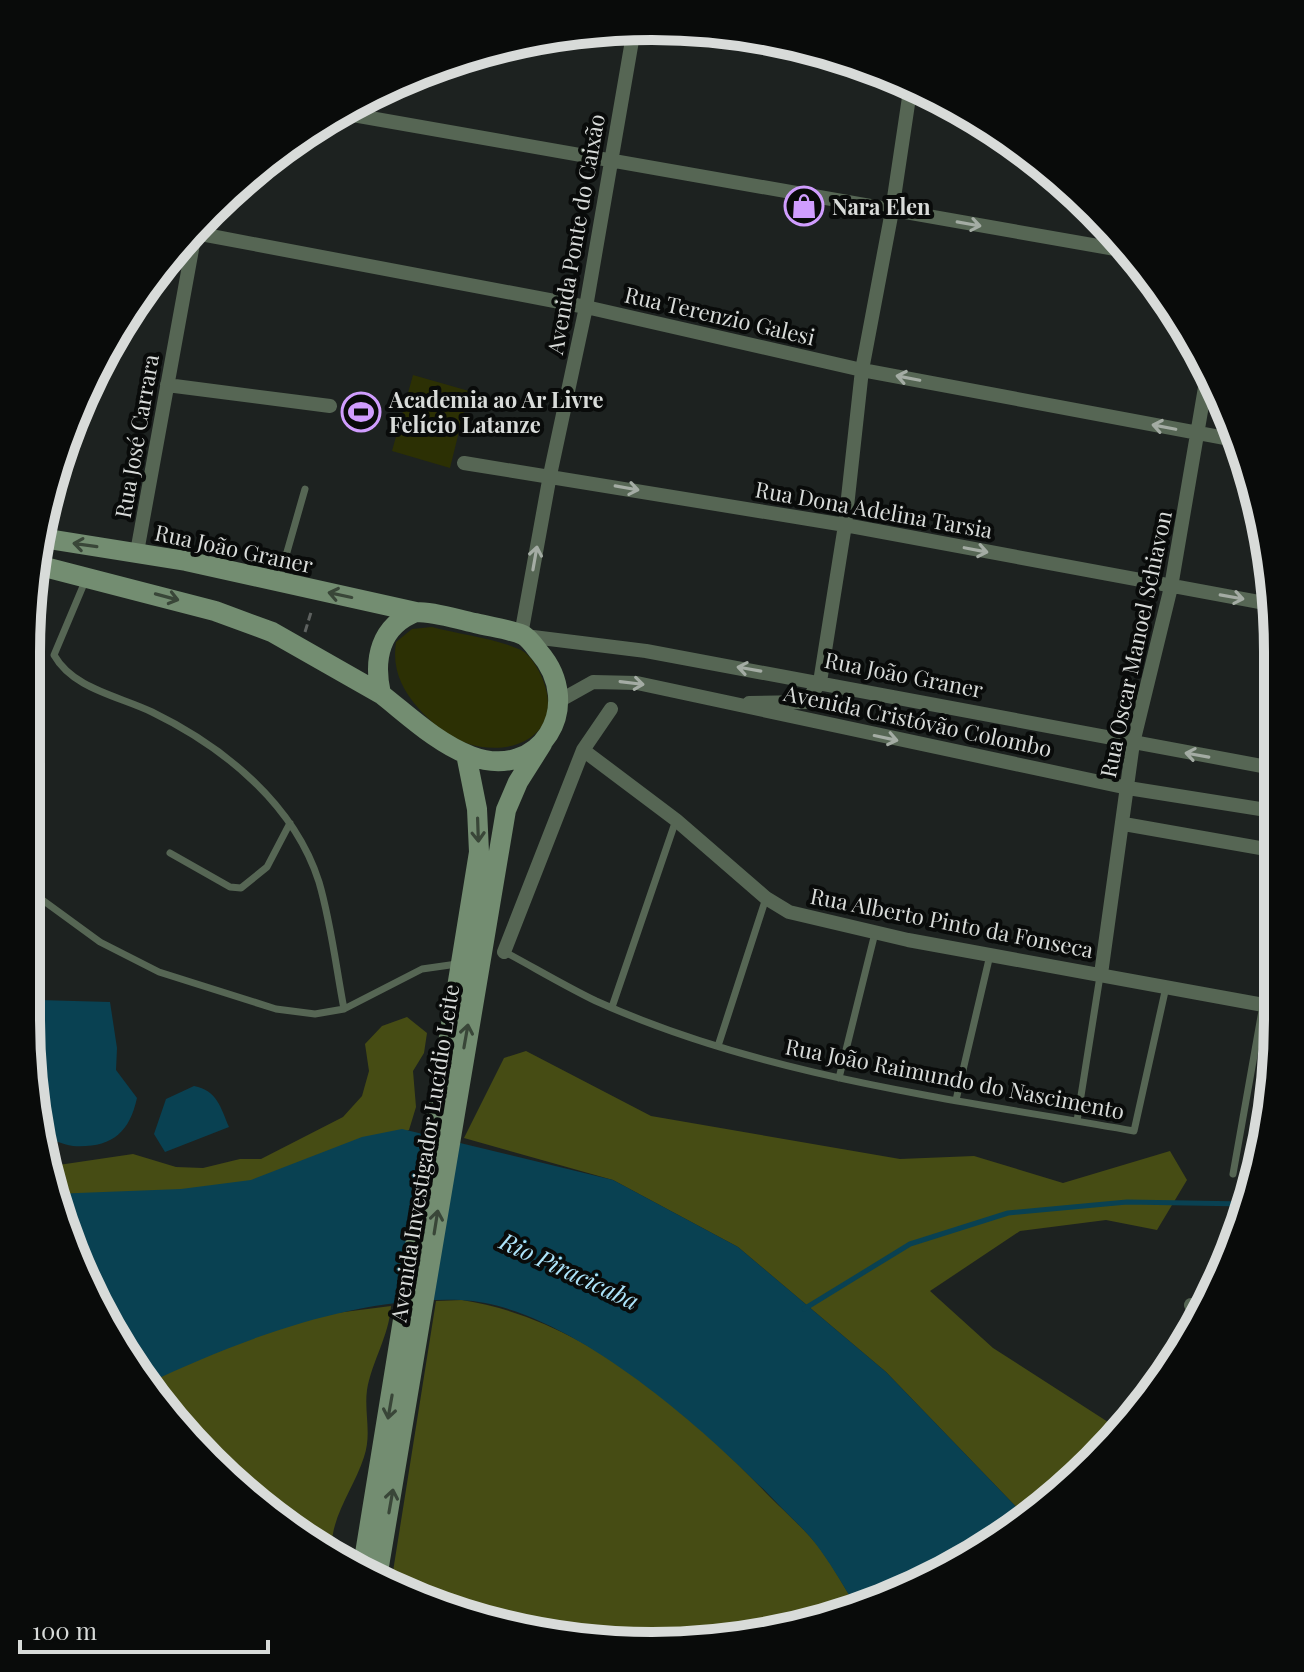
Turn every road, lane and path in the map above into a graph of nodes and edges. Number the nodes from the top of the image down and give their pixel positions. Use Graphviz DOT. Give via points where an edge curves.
graph roads {
  1 [pos="632,41"];
  2 [pos="909,97"];
  3 [pos="358,116"];
  4 [pos="611,160"];
  5 [pos="892,211"];
  6 [pos="204,235"];
  7 [pos="1113,249"];
  8 [pos="190,250"];
  9 [pos="586,307"];
  10 [pos="862,370"];
  11 [pos="167,385"];
  12 [pos="1205,391"];
  13 [pos="330,406"];
  14 [pos="1199,434"];
  15 [pos="1225,438"];
  16 [pos="464,463"];
  17 [pos="550,475"];
  18 [pos="305,489"];
  19 [pos="845,525"];
  20 [pos="51,539"];
  21 [pos="137,552"];
  22 [pos="46,567"];
  23 [pos="87,577"];
  24 [pos="279,582"];
  25 [pos="1171,587"];
  26 [pos="318,590"];
  27 [pos="1262,603"];
  28 [pos="416,612"];
  29 [pos="523,636"];
  30 [pos="301,648"];
  31 [pos="820,682"];
  32 [pos="381,694"];
  33 [pos="559,701"];
  34 [pos="733,705"];
  35 [pos="611,709"];
  36 [pos="1133,743"];
  37 [pos="542,744"];
  38 [pos="583,750"];
  39 [pos="466,754"];
  40 [pos="1264,766"];
  41 [pos="1128,788"];
  42 [pos="1264,810"];
  43 [pos="676,820"];
  44 [pos="290,823"];
  45 [pos="1124,824"];
  46 [pos="1264,849"];
  47 [pos="170,853"];
  48 [pos="40,898"];
  49 [pos="766,898"];
  50 [pos="875,932"];
  51 [pos="504,952"];
  52 [pos="990,955"];
  53 [pos="459,964"];
  54 [pos="1101,974"];
  55 [pos="1166,987"];
  56 [pos="1264,1006"];
  57 [pos="612,1007"];
  58 [pos="344,1009"];
  59 [pos="1264,1016"];
  60 [pos="718,1046"];
  61 [pos="839,1078"];
  62 [pos="956,1100"];
  63 [pos="444,1111"];
  64 [pos="1077,1121"];
  65 [pos="1233,1174"];
  66 [pos="412,1328"];
  67 [pos="364,1560"];
  68 [pos="378,1568"];
  1 -- 4 [label="street, Avenida Ponte do Caixão"];
  2 -- 5 [label="street"];
  3 -- 4 [label="street"];
  4 -- 5 [label="street"];
  4 -- 9 [label="street, Avenida Ponte do Caixão"];
  5 -- 7 [label="street, one-way"];
  5 -- 10 [label="street"];
  6 -- 9 [label="street, Rua Terenzio Galesi"];
  8 -- 11 [label="street, Rua José Carrara"];
  9 -- 10 [label="street, Rua Terenzio Galesi"];
  9 -- 17 [label="street, Avenida Ponte do Caixão"];
  14 -- 10 [label="street, Rua Terenzio Galesi, one-way"];
  10 -- 19 [label="street"];
  11 -- 13 [label="street"];
  11 -- 21 [label="street, Rua José Carrara"];
  12 -- 14 [label="street, Rua Oscar Manoel Schiavon"];
  14 -- 15 [label="street, Rua Terenzio Galesi"];
  14 -- 25 [label="street, Rua Oscar Manoel Schiavon"];
  16 -- 17 [label="street, Rua Dona Adelina Tarsia"];
  17 -- 19 [label="street, Rua Dona Adelina Tarsia, one-way"];
  29 -- 17 [label="street, Avenida Ponte do Caixão, one-way"];
  18 -- 24 [label="lane"];
  19 -- 25 [label="street, Rua Dona Adelina Tarsia, one-way"];
  19 -- 31 [label="street"];
  21 -- 20 [label="main road, Rua João Graner, one-way"];
  21 -- 24 [label="main road, Rua João Graner"];
  22 -- 23 [label="main road"];
  23 -- 30 [label="main road, one-way" via="215,611"];
  23 -- 44 [label="lane" via="59,635 54,655 60,666 85,683 154,713 245,771"];
  24 -- 26 [label="main road, Rua João Graner"];
  25 -- 27 [label="street, Rua Dona Adelina Tarsia, one-way"];
  25 -- 36 [label="street, Rua Oscar Manoel Schiavon"];
  28 -- 26 [label="main road, Rua João Graner, one-way"];
  26 -- 30 [label="path"];
  28 -- 29 [label="main road"];
  28 -- 32 [label="main road" via="398,620 382,642"];
  31 -- 29 [label="street, Rua João Graner, one-way" via="646,651"];
  29 -- 33 [label="main road" via="552,669"];
  30 -- 32 [label="main road"];
  31 -- 34 [label="street" via="806,702"];
  31 -- 36 [label="street, Rua João Graner"];
  32 -- 39 [label="main road"];
  33 -- 34 [label="street, Avenida Cristóvão Colombo, one-way" via="581,687 613,681"];
  33 -- 37 [label="main road" via="557,717"];
  34 -- 41 [label="street, Avenida Cristóvão Colombo, one-way"];
  35 -- 38 [label="street"];
  40 -- 36 [label="street, Rua João Graner, one-way"];
  36 -- 41 [label="street, Rua Oscar Manoel Schiavon"];
  37 -- 39 [label="main road" via="508,759"];
  63 -- 37 [label="main road, Avenida Investigador Lucídio Leite, one-way" via="506,810"];
  38 -- 43 [label="street, Rua Alberto Pinto da Fonseca"];
  38 -- 51 [label="street"];
  39 -- 53 [label="main road, Avenida Investigador Lucídio Leite, one-way" via="479,852"];
  41 -- 42 [label="street, Avenida Cristóvão Colombo"];
  41 -- 45 [label="street, Rua Oscar Manoel Schiavon"];
  43 -- 49 [label="street, Rua Alberto Pinto da Fonseca"];
  43 -- 57 [label="lane"];
  44 -- 47 [label="lane" via="267,867 241,888"];
  44 -- 58 [label="lane" via="319,882"];
  45 -- 46 [label="street"];
  45 -- 54 [label="street, Rua Oscar Manoel Schiavon"];
  48 -- 58 [label="lane" via="100,942 159,972 276,1009 315,1014"];
  49 -- 50 [label="street, Rua Alberto Pinto da Fonseca" via="789,912"];
  49 -- 60 [label="lane"];
  50 -- 52 [label="street, Rua Alberto Pinto da Fonseca"];
  50 -- 61 [label="lane"];
  51 -- 57 [label="lane, Rua João Raimundo do Nascimento"];
  52 -- 54 [label="street, Rua Alberto Pinto da Fonseca"];
  52 -- 62 [label="lane"];
  53 -- 58 [label="lane" via="422,969"];
  53 -- 63 [label="main road, Avenida Investigador Lucídio Leite"];
  54 -- 55 [label="street, Rua Alberto Pinto da Fonseca"];
  54 -- 64 [label="lane"];
  55 -- 56 [label="street, Rua Alberto Pinto da Fonseca"];
  55 -- 64 [label="lane, Rua João Raimundo do Nascimento" via="1134,1131"];
  57 -- 60 [label="lane, Rua João Raimundo do Nascimento"];
  59 -- 65 [label="lane"];
  60 -- 61 [label="lane, Rua João Raimundo do Nascimento"];
  61 -- 62 [label="lane, Rua João Raimundo do Nascimento"];
  62 -- 64 [label="lane, Rua João Raimundo do Nascimento"];
  63 -- 66 [label="main road, Avenida Investigador Lucídio Leite"];
  66 -- 67 [label="main road, Avenida Investigador Lucídio Leite, one-way"];
  68 -- 66 [label="main road, Avenida Investigador Lucídio Leite, one-way"];
}
